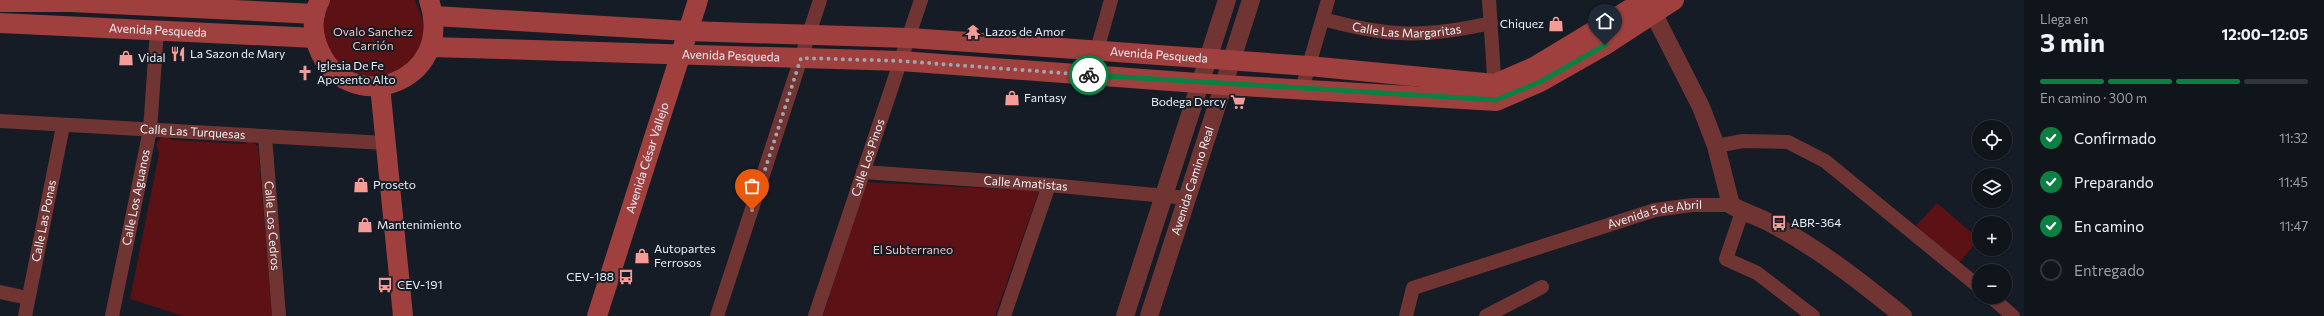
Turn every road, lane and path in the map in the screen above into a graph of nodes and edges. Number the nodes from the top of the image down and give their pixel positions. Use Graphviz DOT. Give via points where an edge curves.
graph roads {
  1 [pos="698,0"];
  2 [pos="820,0"];
  3 [pos="921,0"];
  4 [pos="1111,0"];
  5 [pos="1227,0"];
  6 [pos="1251,0"];
  7 [pos="1328,0"];
  8 [pos="1489,0"];
  9 [pos="1674,0"];
  10 [pos="71,1"];
  11 [pos="0,2"];
  12 [pos="1648,5"];
  13 [pos="317,7"];
  14 [pos="432,8"];
  15 [pos="1323,19"];
  16 [pos="0,23"];
  17 [pos="1491,23"];
  18 [pos="68,26"];
  19 [pos="157,30"];
  20 [pos="688,31"];
  21 [pos="809,34"];
  22 [pos="315,38"];
  23 [pos="909,38"];
  24 [pos="431,47"];
  25 [pos="1061,48"];
  26 [pos="1097,50"];
  27 [pos="680,53"];
  28 [pos="801,58"];
  29 [pos="1207,59"];
  30 [pos="1232,60"];
  31 [pos="901,61"];
  32 [pos="1309,66"];
  33 [pos="1058,73"];
  34 [pos="1200,83"];
  35 [pos="1224,85"];
  36 [pos="380,86"];
  37 [pos="1302,89"];
  38 [pos="1495,92"];
  39 [pos="0,121"];
  40 [pos="63,126"];
  41 [pos="150,130"];
  42 [pos="265,136"];
  43 [pos="385,143"];
  44 [pos="1716,146"];
  45 [pos="863,172"];
  46 [pos="1049,184"];
  47 [pos="1165,195"];
  48 [pos="1187,198"];
  49 [pos="1736,208"];
  50 [pos="1972,281"];
  51 [pos="1542,287"];
  52 [pos="0,292"];
  53 [pos="28,298"];
  54 [pos="1999,304"];
  55 [pos="25,316"];
  56 [pos="112,316"];
  57 [pos="279,316"];
  58 [pos="403,316"];
  59 [pos="597,316"];
  60 [pos="717,316"];
  61 [pos="815,316"];
  62 [pos="1004,316"];
  63 [pos="1125,316"];
  64 [pos="1149,316"];
  65 [pos="1406,316"];
  66 [pos="1486,316"];
  67 [pos="1813,316"];
  68 [pos="1903,316"];
  69 [pos="2012,316"];
  1 -- 20 [label="main road, Avenida César Vallejo"];
  2 -- 21 [label="street"];
  3 -- 23 [label="street, Calle Los Pinos"];
  4 -- 26 [label="street"];
  5 -- 29 [label="street, Avenida Camino Real"];
  6 -- 30 [label="street, Avenida Camino Real"];
  7 -- 15 [label="street"];
  8 -- 17 [label="street"];
  9 -- 12 [label="main road, Avenida Pesqueda"];
  10 -- 11 [label="main road, Avenida Pesqueda"];
  10 -- 13 [label="main road, Avenida Pesqueda"];
  10 -- 18 [label="street"];
  12 -- 38 [label="main road, Avenida Pesqueda" via="1540,82"];
  12 -- 44 [label="street" via="1701,107"];
  13 -- 22 [label="main road"];
  14 -- 20 [label="main road, Avenida Pesqueda"];
  14 -- 24 [label="main road" via="435,32"];
  15 -- 17 [label="street, Calle Las Margaritas" via="1364,30 1406,34 1449,32"];
  15 -- 32 [label="street"];
  16 -- 18 [label="main road, Avenida Pesqueda"];
  17 -- 38 [label="street"];
  18 -- 19 [label="main road, Avenida Pesqueda"];
  19 -- 22 [label="main road, Avenida Pesqueda"];
  19 -- 41 [label="street, Calle Los Aguanos"];
  20 -- 21 [label="main road, Avenida Pesqueda"];
  20 -- 27 [label="main road, Avenida César Vallejo"];
  21 -- 23 [label="main road, Avenida Pesqueda"];
  21 -- 28 [label="street"];
  22 -- 36 [label="main road" via="321,55 332,69 362,85"];
  23 -- 25 [label="main road, Avenida Pesqueda"];
  23 -- 31 [label="street, Calle Los Pinos"];
  24 -- 27 [label="main road, Avenida Pesqueda"];
  24 -- 36 [label="main road" via="416,70 406,78"];
  25 -- 26 [label="main road, Avenida Pesqueda"];
  25 -- 33 [label="main road"];
  26 -- 29 [label="main road, Avenida Pesqueda"];
  27 -- 28 [label="main road, Avenida Pesqueda"];
  27 -- 59 [label="main road, Avenida César Vallejo"];
  28 -- 31 [label="main road, Avenida Pesqueda"];
  28 -- 60 [label="street"];
  29 -- 30 [label="main road, Avenida Pesqueda"];
  29 -- 34 [label="street, Avenida Camino Real"];
  30 -- 32 [label="main road, Avenida Pesqueda"];
  30 -- 35 [label="street, Avenida Camino Real"];
  31 -- 33 [label="main road, Avenida Pesqueda"];
  31 -- 45 [label="street, Calle Los Pinos"];
  32 -- 37 [label="street"];
  32 -- 38 [label="main road, Avenida Pesqueda"];
  33 -- 34 [label="main road, Avenida Pesqueda"];
  34 -- 35 [label="main road, Avenida Pesqueda"];
  34 -- 47 [label="street, Avenida Camino Real"];
  35 -- 37 [label="main road, Avenida Pesqueda"];
  35 -- 48 [label="street, Avenida Camino Real"];
  36 -- 43 [label="main road"];
  37 -- 38 [label="main road, Avenida Pesqueda"];
  39 -- 40 [label="street, Calle Las Turquesas"];
  40 -- 41 [label="street, Calle Las Turquesas"];
  40 -- 53 [label="street, Calle Las Ponas"];
  41 -- 42 [label="street, Calle Las Turquesas"];
  41 -- 56 [label="street, Calle Los Aguanos"];
  42 -- 43 [label="street, Calle Las Turquesas"];
  42 -- 57 [label="street, Calle Los Cedros"];
  43 -- 58 [label="main road"];
  44 -- 49 [label="street"];
  44 -- 50 [label="street" via="1743,141 1788,142 1825,160"];
  45 -- 46 [label="street, Calle Amatistas"];
  45 -- 61 [label="street, Calle Los Pinos"];
  46 -- 47 [label="street, Calle Amatistas"];
  46 -- 62 [label="street"];
  47 -- 48 [label="street, Calle Amatistas"];
  47 -- 63 [label="street, Avenida Camino Real"];
  48 -- 64 [label="street, Avenida Camino Real"];
  49 -- 65 [label="street, Avenida 5 de Abril" via="1692,206 1655,210 1413,288"];
  49 -- 67 [label="street" via="1726,259 1758,273"];
  49 -- 68 [label="street, Avenida 5 de Abril" via="1770,222 1851,273"];
  51 -- 66 [label="street"];
  52 -- 53 [label="street"];
  53 -- 55 [label="street, Calle Las Ponas"];
  54 -- 69 [label="street"];
}
